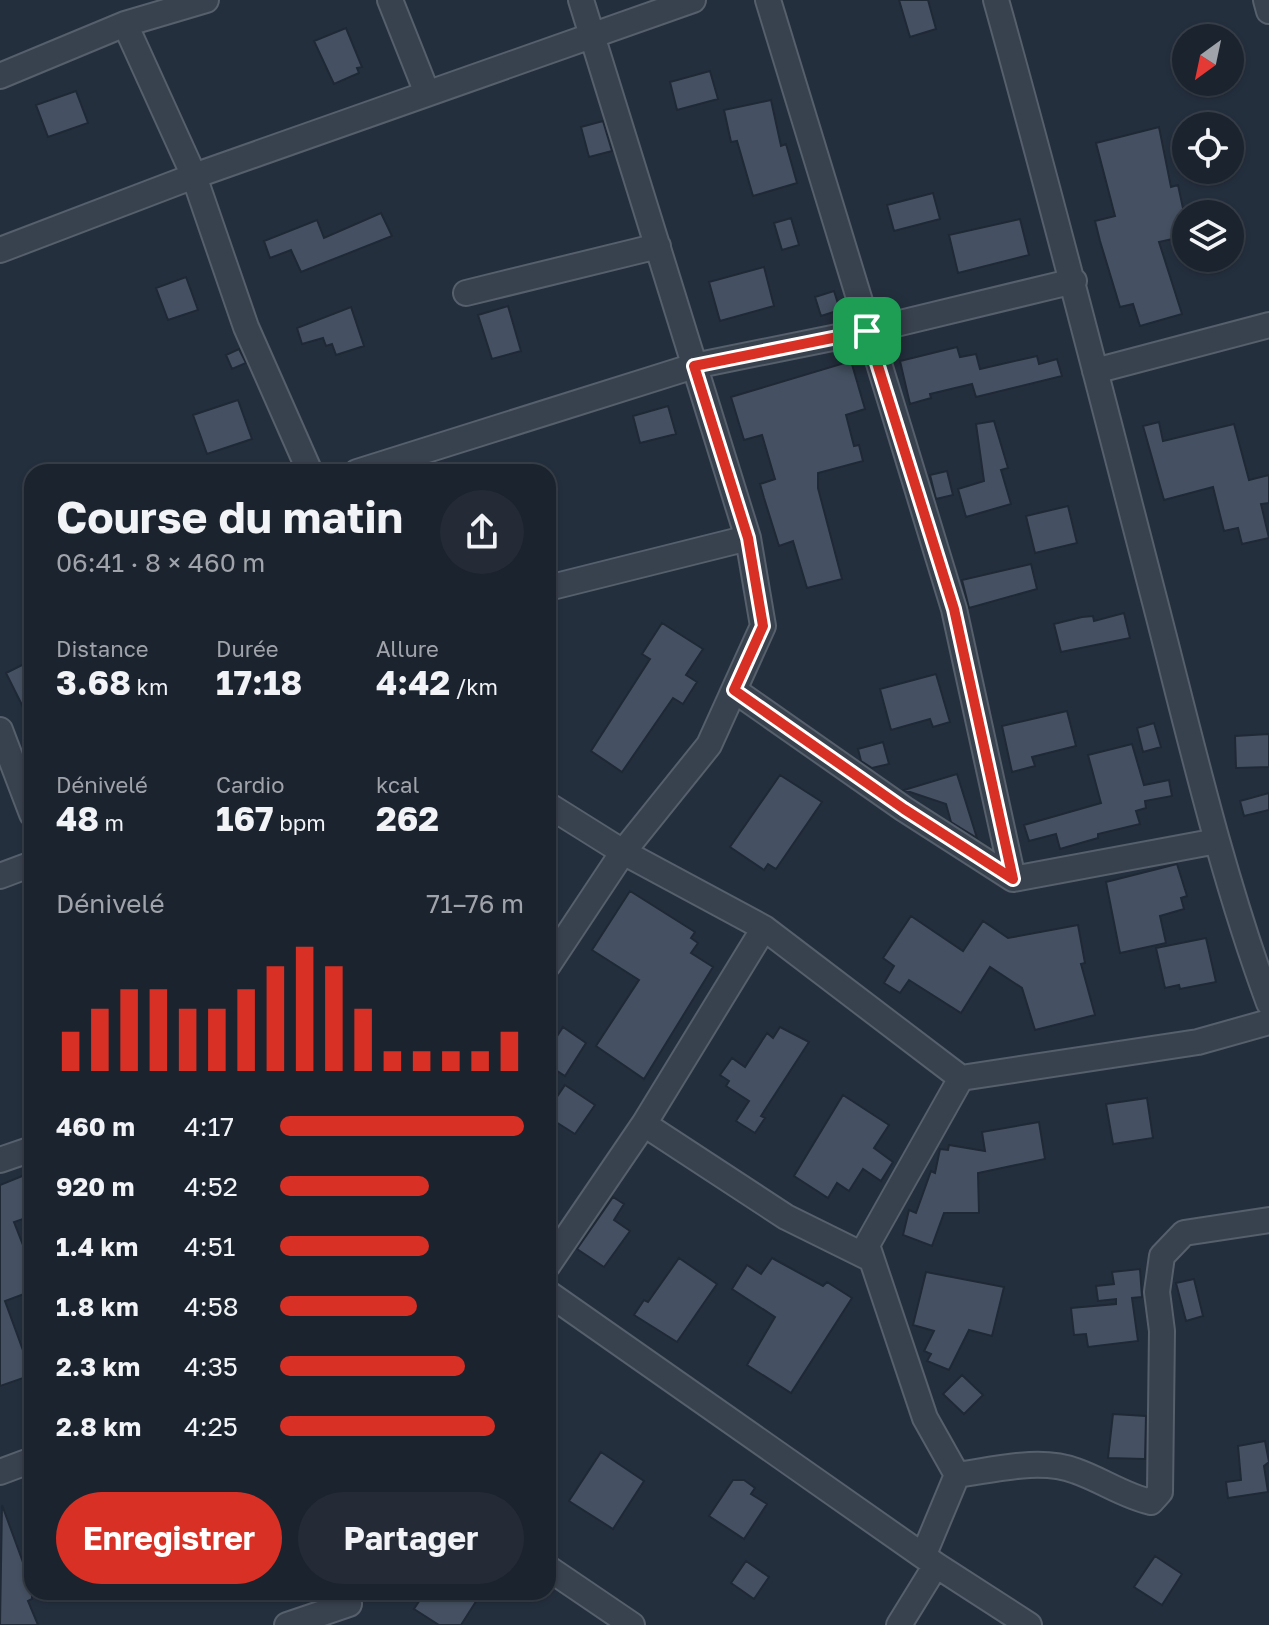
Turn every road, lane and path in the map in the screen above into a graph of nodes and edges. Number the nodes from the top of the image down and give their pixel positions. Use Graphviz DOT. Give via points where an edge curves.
graph roads {
  1 [pos="206,0"];
  2 [pos="390,0"];
  3 [pos="581,0"];
  4 [pos="693,0"];
  5 [pos="768,0"];
  6 [pos="996,0"];
  7 [pos="1266,0"];
  8 [pos="1269,11"];
  9 [pos="125,24"];
  10 [pos="593,33"];
  11 [pos="0,76"];
  12 [pos="427,93"];
  13 [pos="194,176"];
  14 [pos="658,246"];
  15 [pos="0,250"];
  16 [pos="1074,281"];
  17 [pos="466,293"];
  18 [pos="1269,325"];
  19 [pos="867,331"];
  20 [pos="694,366"];
  21 [pos="1095,371"];
  22 [pos="306,464"];
  23 [pos="382,464"];
  24 [pos="748,538"];
  25 [pos="556,586"];
  26 [pos="734,690"];
  27 [pos="0,730"];
  28 [pos="24,790"];
  29 [pos="556,810"];
  30 [pos="1217,841"];
  31 [pos="623,852"];
  32 [pos="24,867"];
  33 [pos="0,876"];
  34 [pos="1013,879"];
  35 [pos="764,928"];
  36 [pos="556,953"];
  37 [pos="1269,1003"];
  38 [pos="1269,1022"];
  39 [pos="961,1078"];
  40 [pos="644,1124"];
  41 [pos="24,1152"];
  42 [pos="0,1160"];
  43 [pos="1269,1220"];
  44 [pos="556,1253"];
  45 [pos="871,1259"];
  46 [pos="556,1299"];
  47 [pos="24,1463"];
  48 [pos="0,1472"];
  49 [pos="957,1475"];
  50 [pos="930,1560"];
  51 [pos="556,1573"];
  52 [pos="350,1607"];
  53 [pos="287,1625"];
  54 [pos="632,1625"];
  55 [pos="899,1625"];
  56 [pos="1029,1625"];
  1 -- 9 [label="street"];
  2 -- 12 [label="street"];
  3 -- 10 [label="street"];
  4 -- 10 [label="street"];
  5 -- 19 [label="street"];
  6 -- 16 [label="street"];
  7 -- 8 [label="street"];
  9 -- 11 [label="street"];
  9 -- 13 [label="street"];
  10 -- 12 [label="street"];
  10 -- 14 [label="street"];
  12 -- 13 [label="street"];
  13 -- 15 [label="street"];
  13 -- 22 [label="street" via="246,327"];
  14 -- 17 [label="street"];
  14 -- 20 [label="street"];
  16 -- 19 [label="street"];
  16 -- 21 [label="street"];
  18 -- 21 [label="street"];
  19 -- 20 [label="street"];
  19 -- 34 [label="street" via="954,609"];
  20 -- 23 [label="street"];
  20 -- 24 [label="street"];
  21 -- 30 [label="street"];
  24 -- 25 [label="street"];
  24 -- 26 [label="street" via="763,626"];
  26 -- 31 [label="street" via="709,745"];
  26 -- 34 [label="street"];
  27 -- 28 [label="street"];
  29 -- 31 [label="street"];
  30 -- 34 [label="street"];
  30 -- 37 [label="street"];
  31 -- 35 [label="street"];
  31 -- 36 [label="street"];
  32 -- 33 [label="street"];
  35 -- 39 [label="street"];
  35 -- 40 [label="street"];
  38 -- 39 [label="street" via="1198,1042"];
  39 -- 45 [label="street" via="867,1245"];
  40 -- 44 [label="street"];
  40 -- 45 [label="street" via="786,1217"];
  41 -- 42 [label="street"];
  43 -- 49 [label="street" via="1184,1233 1162,1256 1157,1292 1162,1331 1160,1492 1151,1502 1074,1470 1023,1465"];
  45 -- 49 [label="street" via="925,1418"];
  46 -- 50 [label="street"];
  47 -- 48 [label="street"];
  49 -- 50 [label="street"];
  50 -- 55 [label="street"];
  50 -- 56 [label="street"];
  51 -- 54 [label="street"];
  52 -- 53 [label="street"];
}
